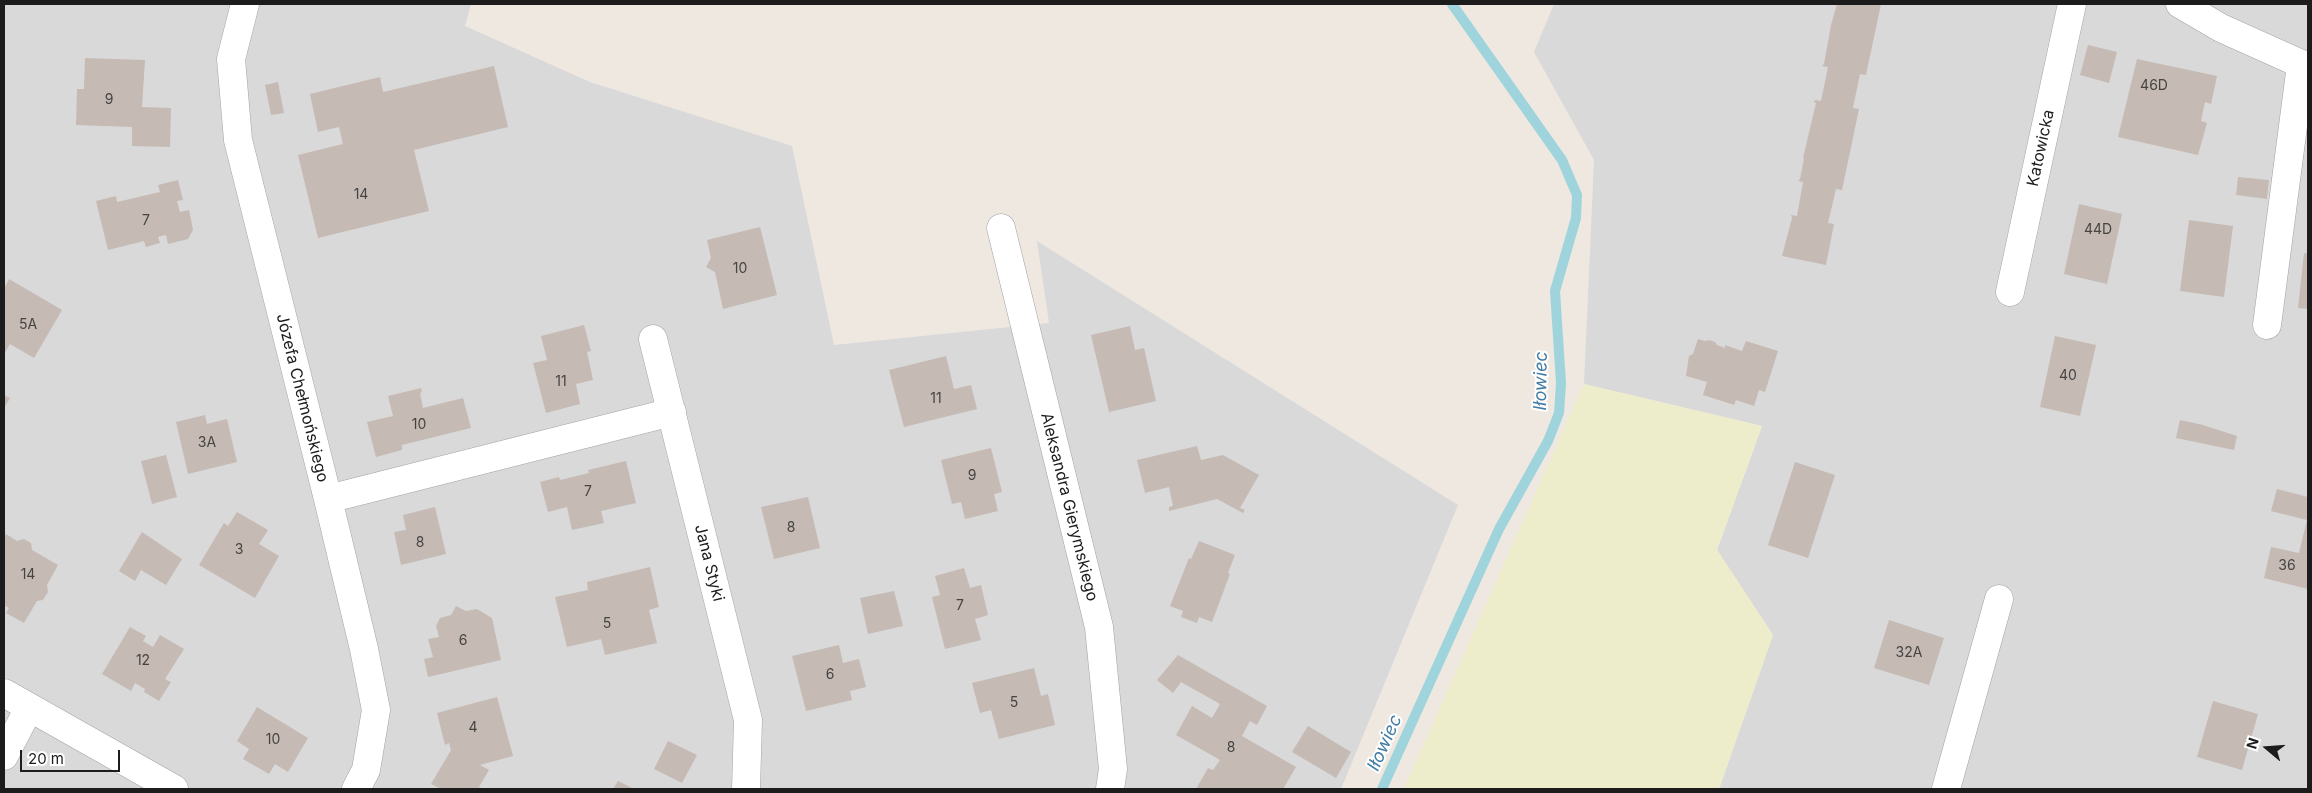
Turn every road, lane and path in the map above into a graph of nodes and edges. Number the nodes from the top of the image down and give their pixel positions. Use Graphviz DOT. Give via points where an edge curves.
graph roads {
  1 [pos="245,4"];
  2 [pos="2072,4"];
  3 [pos="2180,4"];
  4 [pos="2304,66"];
  5 [pos="1001,228"];
  6 [pos="2010,292"];
  7 [pos="2267,325"];
  8 [pos="653,339"];
  9 [pos="672,412"];
  10 [pos="328,499"];
  11 [pos="1999,599"];
  12 [pos="4,693"];
  13 [pos="29,708"];
  14 [pos="4,756"];
  15 [pos="174,789"];
  16 [pos="356,789"];
  17 [pos="746,789"];
  18 [pos="1110,789"];
  19 [pos="1946,789"];
  1 -- 10 [label="street, Józefa Chełmońskiego" via="231,59 238,140"];
  2 -- 6 [label="street, Katowicka"];
  3 -- 4 [label="street" via="2221,28"];
  4 -- 7 [label="street"];
  5 -- 18 [label="street, Aleksandra Gierymskiego" via="1099,627 1114,769"];
  8 -- 9 [label="street, Jana Styki"];
  9 -- 10 [label="street"];
  9 -- 17 [label="street, Jana Styki" via="748,720"];
  10 -- 16 [label="street, Józefa Chełmońskiego" via="376,710 366,770"];
  11 -- 19 [label="street"];
  12 -- 13 [label="street"];
  13 -- 14 [label="street"];
  13 -- 15 [label="street"];
}
